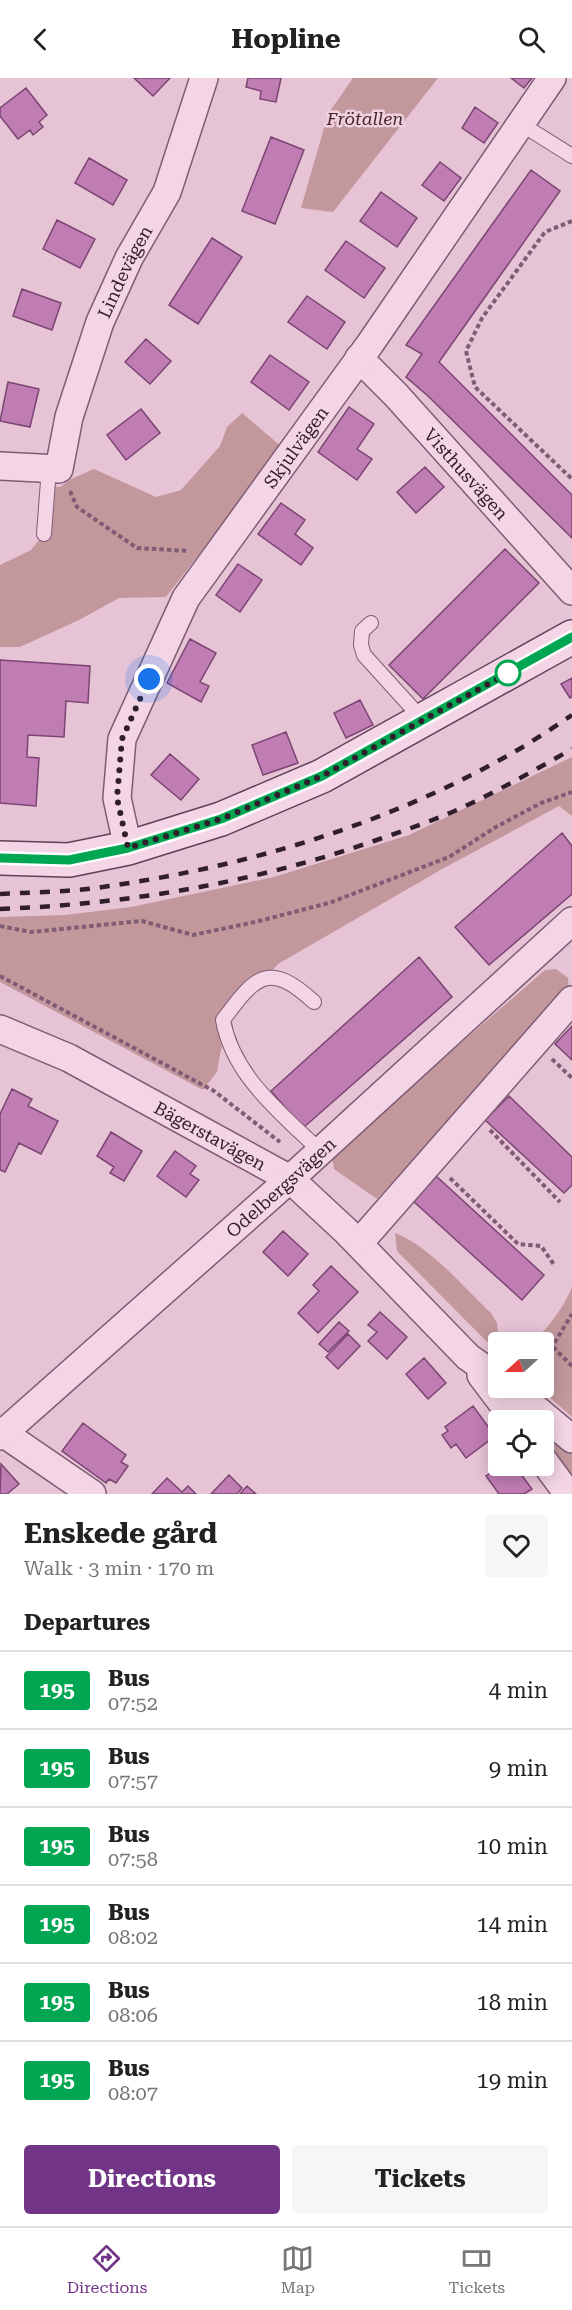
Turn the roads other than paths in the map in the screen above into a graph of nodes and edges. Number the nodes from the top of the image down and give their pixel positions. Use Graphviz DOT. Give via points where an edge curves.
graph roads {
  1 [pos="204,78"];
  2 [pos="552,78"];
  3 [pos="521,123"];
  4 [pos="572,156"];
  5 [pos="359,358"];
  6 [pos="0,466"];
  7 [pos="54,469"];
  8 [pos="44,534"];
  9 [pos="572,591"];
  10 [pos="371,623"];
  11 [pos="572,637"];
  12 [pos="423,721"];
  13 [pos="128,848"];
  14 [pos="0,858"];
  15 [pos="567,936"];
  16 [pos="572,1000"];
  17 [pos="314,1002"];
  18 [pos="0,1029"];
  19 [pos="306,1164"];
  20 [pos="359,1243"];
  21 [pos="468,1357"];
  22 [pos="488,1371"];
  23 [pos="523,1398"];
  24 [pos="507,1410"];
  25 [pos="1,1433"];
  26 [pos="572,1439"];
  27 [pos="554,1475"];
  28 [pos="92,1494"];
  29 [pos="568,1494"];
  1 -- 7 [label="street, Lindevägen" via="167,192 129,258 100,322"];
  2 -- 3 [label="street, Skjulvägen"];
  3 -- 4 [label="lane"];
  3 -- 5 [label="street, Skjulvägen"];
  5 -- 9 [label="street, Visthusvägen"];
  5 -- 13 [label="street, Skjulvägen" via="186,598 122,739 117,798"];
  6 -- 7 [label="street"];
  7 -- 8 [label="lane"];
  10 -- 12 [label="lane" via="362,632 364,655"];
  11 -- 12 [label="street"];
  12 -- 13 [label="street" via="322,776 221,819"];
  13 -- 14 [label="street" via="69,860"];
  15 -- 19 [label="street, Odelbergsvägen"];
  16 -- 20 [label="street"];
  17 -- 19 [label="lane" via="278,976 255,982 223,1020 235,1058"];
  18 -- 19 [label="street, Bägerstavägen"];
  19 -- 20 [label="street, Bägerstavägen"];
  19 -- 25 [label="street, Odelbergsvägen"];
  20 -- 21 [label="street, Bägerstavägen"];
  21 -- 22 [label="street, Bägerstavägen"];
  21 -- 24 [label="street, Bägerstavägen"];
  23 -- 26 [label="street"];
  25 -- 28 [label="street"];
  27 -- 29 [label="street"];
}
